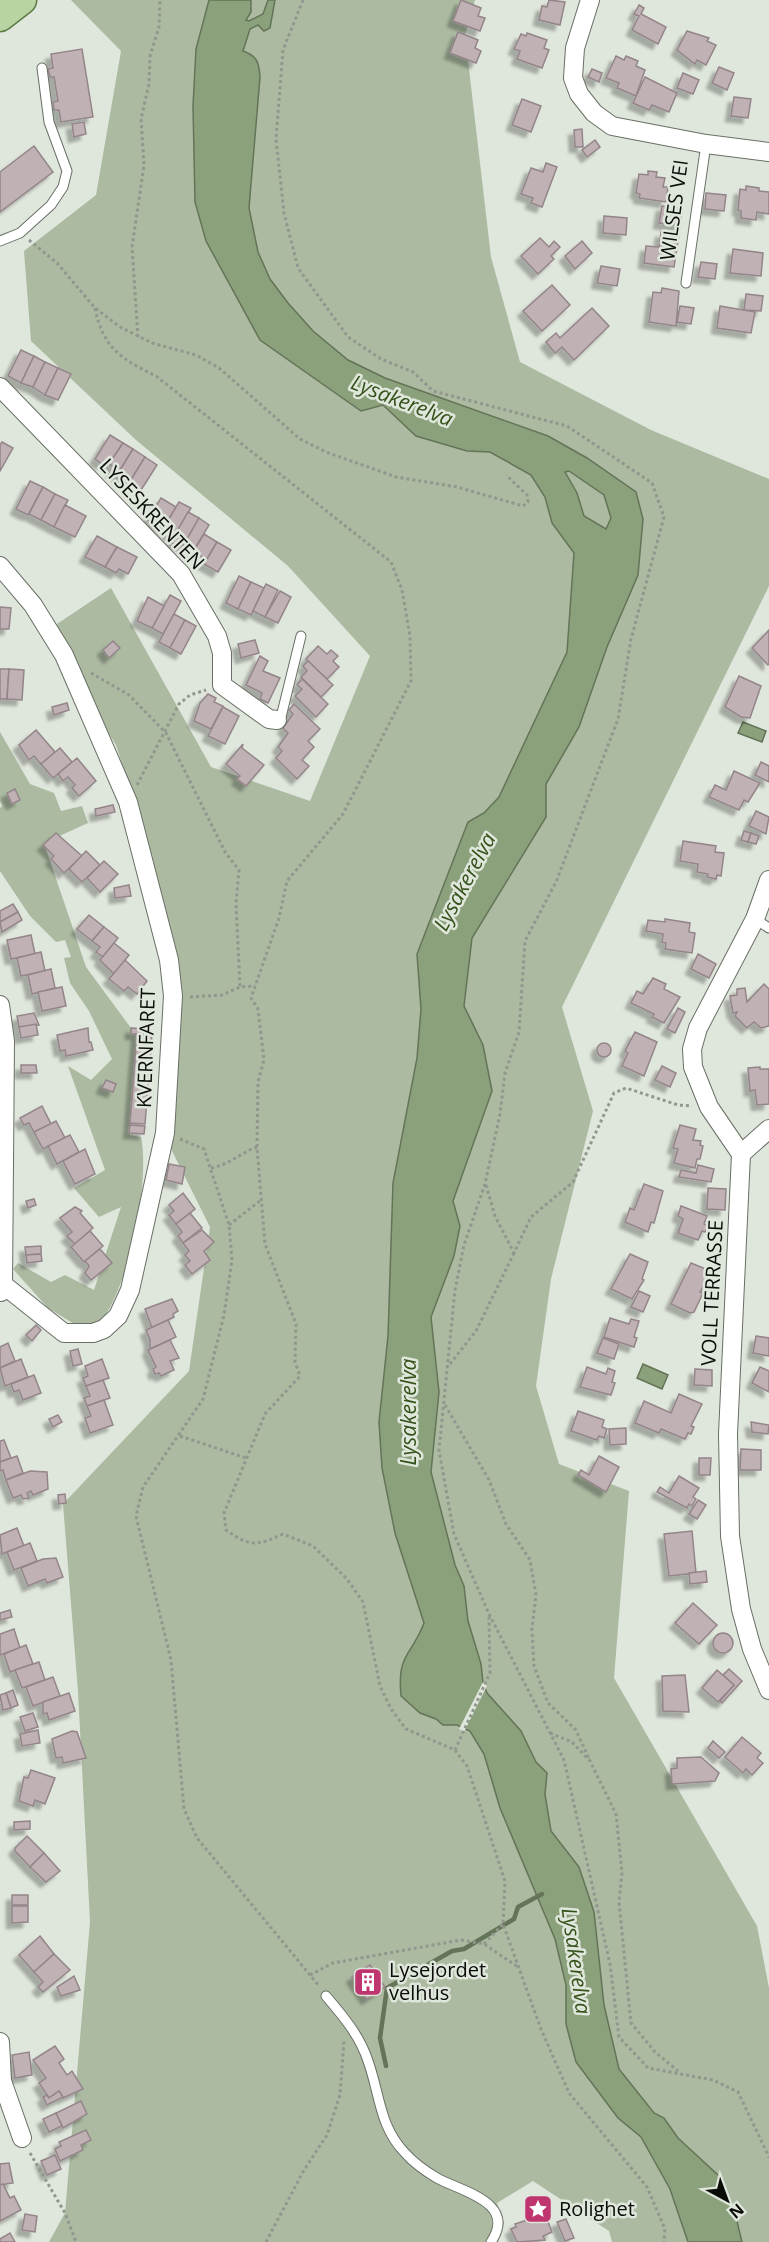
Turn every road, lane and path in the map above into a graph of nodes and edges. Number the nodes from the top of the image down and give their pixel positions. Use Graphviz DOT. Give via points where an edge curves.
graph roads {
  1 [pos="22,0"];
  2 [pos="160,0"];
  3 [pos="303,0"];
  4 [pos="590,0"];
  5 [pos="0,17"];
  6 [pos="42,68"];
  7 [pos="706,144"];
  8 [pos="769,152"];
  9 [pos="20,233"];
  10 [pos="0,241"];
  11 [pos="686,283"];
  12 [pos="138,337"];
  13 [pos="0,387"];
  14 [pos="507,476"];
  15 [pos="0,566"];
  16 [pos="300,636"];
  17 [pos="64,655"];
  18 [pos="222,685"];
  19 [pos="277,720"];
  20 [pos="166,733"];
  21 [pos="128,802"];
  22 [pos="769,880"];
  23 [pos="762,923"];
  24 [pos="255,986"];
  25 [pos="240,987"];
  26 [pos="173,996"];
  27 [pos="0,1005"];
  28 [pos="709,1107"];
  29 [pos="769,1129"];
  30 [pos="165,1133"];
  31 [pos="257,1147"];
  32 [pos="741,1154"];
  33 [pos="211,1168"];
  34 [pos="485,1184"];
  35 [pos="229,1225"];
  36 [pos="514,1253"];
  37 [pos="1,1287"];
  38 [pos="449,1366"];
  39 [pos="444,1403"];
  40 [pos="180,1436"];
  41 [pos="246,1458"];
  42 [pos="489,1614"];
  43 [pos="769,1690"];
  44 [pos="548,1733"];
  45 [pos="455,1749"];
  46 [pos="590,1761"];
  47 [pos="503,1924"];
  48 [pos="484,1944"];
  49 [pos="520,1968"];
  50 [pos="310,1975"];
  51 [pos="326,1996"];
  52 [pos="347,2019"];
  53 [pos="0,2042"];
  54 [pos="679,2072"];
  55 [pos="22,2138"];
  56 [pos="769,2157"];
  57 [pos="76,2242"];
  58 [pos="266,2242"];
  59 [pos="491,2242"];
  60 [pos="664,2242"];
  1 -- 5 [label="main road"];
  2 -- 12 [label="path" via="159,27 150,56 141,119 144,165 132,246"];
  3 -- 34 [label="path" via="284,50 276,139 284,213 298,268 348,337 381,359 413,372 434,391 567,426 652,483 664,517 631,639 618,719 556,882 525,941 519,1032 505,1073"];
  4 -- 7 [label="street, WILSES VEI" via="575,48 573,78 579,94 594,113 612,126"];
  6 -- 9 [label="lane" via="49,122 67,171 63,187 51,204"];
  7 -- 8 [label="street, WILSES VEI"];
  7 -- 11 [label="lane, WILSES VEI"];
  9 -- 10 [label="lane"];
  9 -- 12 [label="path" via="57,262 95,308"];
  12 -- 14 [label="path" via="196,355 219,368 300,439 326,452 396,477 457,487 523,506 528,502 527,495"];
  13 -- 18 [label="street, LYSESKRENTEN" via="181,574 218,636"];
  15 -- 17 [label="street, KVERNFARET" via="33,605"];
  16 -- 19 [label="lane" via="281,717"];
  17 -- 20 [label="path" via="129,695"];
  17 -- 21 [label="street, KVERNFARET"];
  18 -- 19 [label="street"];
  18 -- 20 [label="path" via="190,694 179,704"];
  20 -- 21 [label="path"];
  20 -- 25 [label="path" via="225,852 240,870 236,904"];
  21 -- 26 [label="street, KVERNFARET" via="169,960"];
  22 -- 23 [label="street"];
  23 -- 28 [label="street" via="698,1028 692,1050 693,1067"];
  24 -- 25 [label="path"];
  25 -- 26 [label="path" via="222,995"];
  26 -- 30 [label="street, KVERNFARET"];
  27 -- 37 [label="street" via="5,1041"];
  28 -- 32 [label="street"];
  28 -- 36 [label="path" via="678,1105 626,1088 615,1093 573,1182 531,1216"];
  29 -- 32 [label="street"];
  30 -- 33 [label="path" via="204,1149"];
  30 -- 37 [label="street, KVERNFARET" via="130,1290 117,1316 104,1329 64,1333"];
  31 -- 33 [label="path" via="227,1165"];
  32 -- 43 [label="street, VOLL TERRASSE" via="728,1434 730,1536 744,1619"];
  33 -- 35 [label="path"];
  34 -- 36 [label="path" via="495,1216"];
  34 -- 38 [label="path" via="464,1245 455,1290"];
  35 -- 40 [label="path" via="232,1260 224,1315 203,1399"];
  35 -- 41 [label="path" via="261,1200 265,1244 296,1324 295,1362 300,1377 265,1414"];
  36 -- 38 [label="path" via="476,1331"];
  38 -- 39 [label="path"];
  39 -- 42 [label="path" via="439,1450 454,1534"];
  39 -- 46 [label="path" via="489,1480 506,1524 530,1560 536,1595 532,1629 534,1666 548,1703 576,1730"];
  40 -- 41 [label="path"];
  40 -- 50 [label="path" via="142,1487 136,1516 171,1659 184,1809 197,1838"];
  41 -- 45 [label="path" via="224,1513 226,1530 243,1542 261,1544 284,1534 313,1546 348,1580 363,1602 380,1686 391,1709 406,1728"];
  42 -- 44 [label="path"];
  42 -- 45 [label="path" via="490,1673"];
  44 -- 46 [label="path" via="572,1742"];
  44 -- 54 [label="path" via="564,1760 610,1965 619,2037 648,2068"];
  45 -- 47 [label="path" via="467,1766 505,1881"];
  46 -- 54 [label="path" via="616,1814 622,1873 619,1902 631,2023 655,2052"];
  47 -- 48 [label="path"];
  47 -- 49 [label="path"];
  48 -- 49 [label="path"];
  48 -- 50 [label="path" via="461,1940 333,1963"];
  49 -- 60 [label="path" via="569,2093 647,2187 665,2229"];
  50 -- 51 [label="path"];
  51 -- 52 [label="lane"];
  52 -- 58 [label="path" via="340,2095 327,2135"];
  52 -- 59 [label="lane" via="368,2060 380,2112 389,2131 421,2168 479,2195 491,2208 497,2220 497,2233"];
  53 -- 55 [label="street" via="2,2081"];
  54 -- 56 [label="path" via="713,2080 738,2092"];
  55 -- 57 [label="path" via="65,2213"];
}
